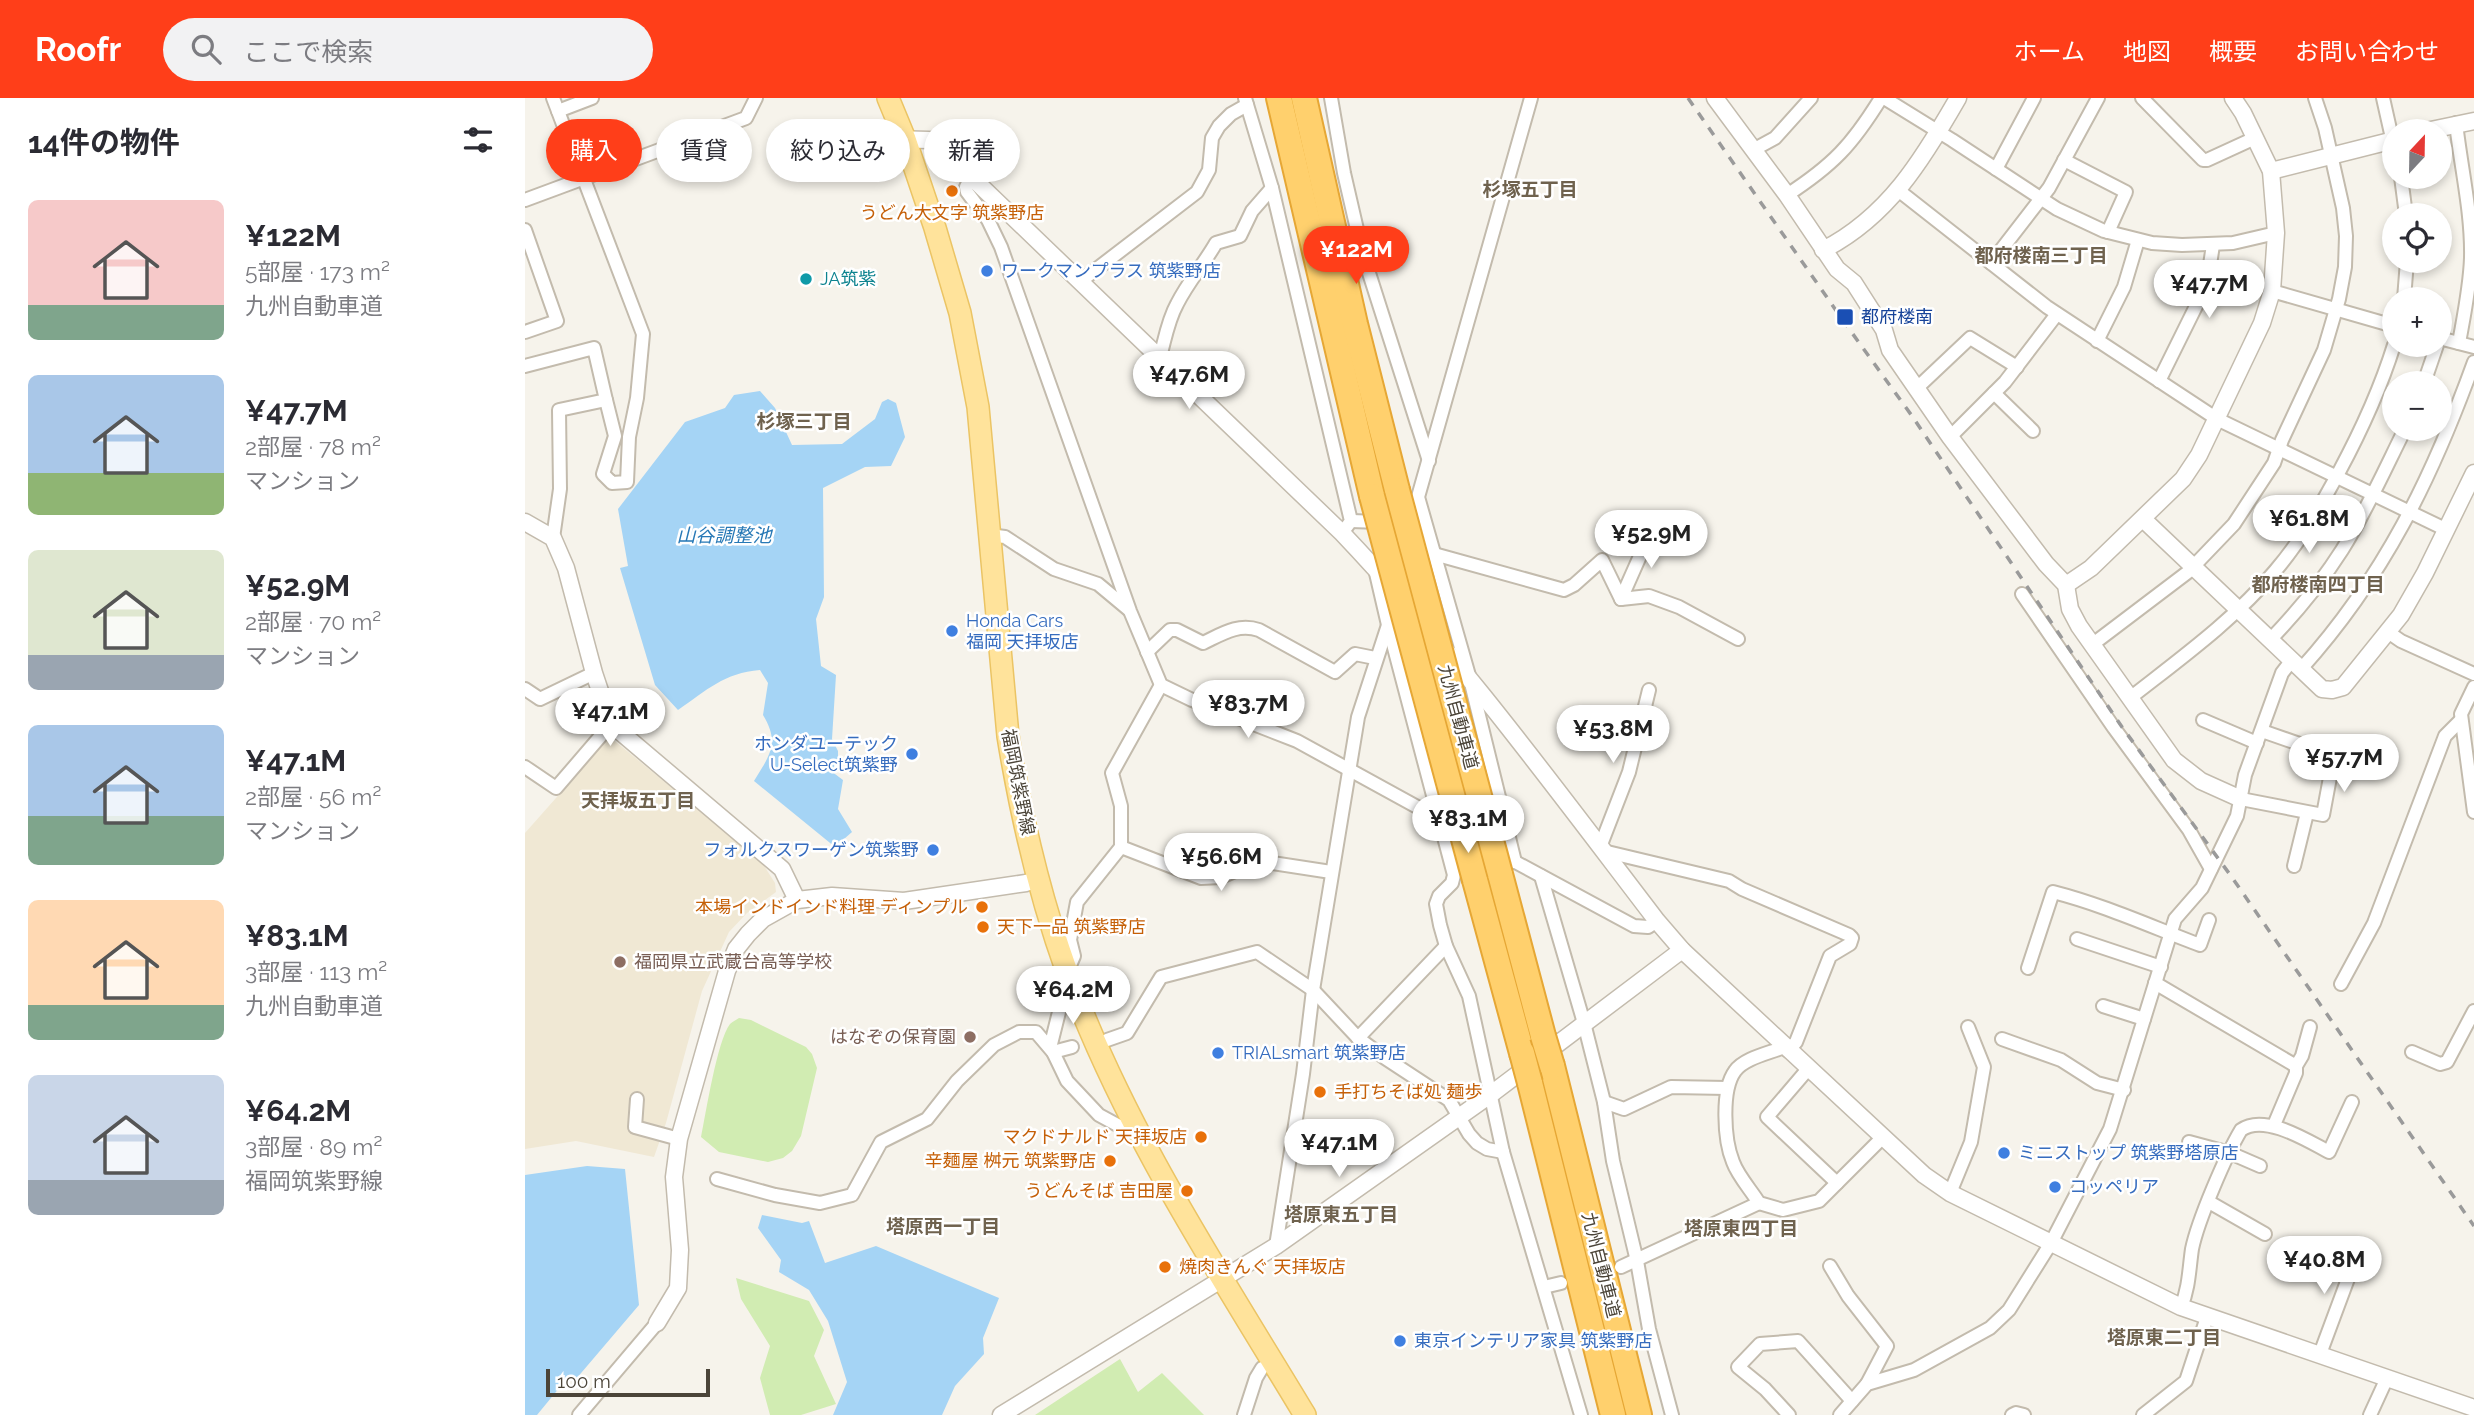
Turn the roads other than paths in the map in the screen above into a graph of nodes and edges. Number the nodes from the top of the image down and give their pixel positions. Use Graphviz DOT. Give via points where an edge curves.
graph roads {
  1 [pos="553,98"];
  2 [pos="593,98"];
  3 [pos="756,98"];
  4 [pos="874,98"];
  5 [pos="888,98"];
  6 [pos="1279,98"];
  7 [pos="1304,98"];
  8 [pos="1331,98"];
  9 [pos="1531,98"];
  10 [pos="1716,98"];
  11 [pos="1811,98"];
  12 [pos="1882,98"];
  13 [pos="1958,98"];
  14 [pos="2033,98"];
  15 [pos="2098,98"];
  16 [pos="2142,98"];
  17 [pos="2233,98"];
  18 [pos="2315,98"];
  19 [pos="1246,101"];
  20 [pos="2387,101"];
  21 [pos="558,111"];
  22 [pos="561,119"];
  23 [pos="886,119"];
  24 [pos="893,119"];
  25 [pos="2390,119"];
  26 [pos="2474,121"];
  27 [pos="2456,123"];
  28 [pos="2452,124"];
  29 [pos="1939,132"];
  30 [pos="2255,138"];
  31 [pos="2382,145"];
  32 [pos="1753,150"];
  33 [pos="642,157"];
  34 [pos="2331,157"];
  35 [pos="2064,160"];
  36 [pos="910,168"];
  37 [pos="1996,169"];
  38 [pos="2271,172"];
  39 [pos="573,182"];
  40 [pos="586,182"];
  41 [pos="909,182"];
  42 [pos="968,182"];
  43 [pos="976,182"];
  44 [pos="1272,188"];
  45 [pos="1898,190"];
  46 [pos="1787,195"];
  47 [pos="2041,199"];
  48 [pos="525,200"];
  49 [pos="525,230"];
  50 [pos="2108,232"];
  51 [pos="2276,233"];
  52 [pos="2138,240"];
  53 [pos="2213,245"];
  54 [pos="1823,250"];
  55 [pos="1991,263"];
  56 [pos="1081,281"];
  57 [pos="2272,291"];
  58 [pos="2336,310"];
  59 [pos="2057,314"];
  60 [pos="2382,323"];
  61 [pos="525,332"];
  62 [pos="2097,341"];
  63 [pos="2452,341"];
  64 [pos="2459,343"];
  65 [pos="2474,347"];
  66 [pos="1160,357"];
  67 [pos="2389,357"];
  68 [pos="2474,362"];
  69 [pos="525,366"];
  70 [pos="2017,367"];
  71 [pos="2159,381"];
  72 [pos="1917,388"];
  73 [pos="1994,393"];
  74 [pos="606,400"];
  75 [pos="2217,419"];
  76 [pos="2033,431"];
  77 [pos="1950,437"];
  78 [pos="2399,441"];
  79 [pos="2279,450"];
  80 [pos="1429,461"];
  81 [pos="2474,473"];
  82 [pos="2336,477"];
  83 [pos="2372,494"];
  84 [pos="2409,512"];
  85 [pos="2144,519"];
  86 [pos="525,522"];
  87 [pos="1426,524"];
  88 [pos="1346,527"];
  89 [pos="1652,529"];
  90 [pos="2447,530"];
  91 [pos="989,535"];
  92 [pos="552,538"];
  93 [pos="1434,554"];
  94 [pos="1375,568"];
  95 [pos="2193,568"];
  96 [pos="2066,584"];
  97 [pos="2022,594"];
  98 [pos="1621,598"];
  99 [pos="2237,609"];
  100 [pos="1130,611"];
  101 [pos="1388,625"];
  102 [pos="2388,632"];
  103 [pos="1738,639"];
  104 [pos="2270,640"];
  105 [pos="2093,644"];
  106 [pos="1147,652"];
  107 [pos="1375,658"];
  108 [pos="2296,664"];
  109 [pos="594,673"];
  110 [pos="2474,674"];
  111 [pos="1470,678"];
  112 [pos="1161,685"];
  113 [pos="2474,687"];
  114 [pos="525,689"];
  115 [pos="1649,690"];
  116 [pos="2130,698"];
  117 [pos="2203,720"];
  118 [pos="2462,720"];
  119 [pos="611,724"];
  120 [pos="2259,737"];
  121 [pos="525,767"];
  122 [pos="1349,769"];
  123 [pos="2241,799"];
  124 [pos="2474,812"];
  125 [pos="2307,813"];
  126 [pos="1438,818"];
  127 [pos="1121,848"];
  128 [pos="1602,849"];
  129 [pos="2294,866"];
  130 [pos="1508,868"];
  131 [pos="2211,869"];
  132 [pos="1331,872"];
  133 [pos="1541,876"];
  134 [pos="1032,881"];
  135 [pos="797,900"];
  136 [pos="2209,920"];
  137 [pos="1657,922"];
  138 [pos="2170,933"];
  139 [pos="2077,939"];
  140 [pos="1446,946"];
  141 [pos="1682,950"];
  142 [pos="2161,967"];
  143 [pos="2028,968"];
  144 [pos="1067,973"];
  145 [pos="2155,983"];
  146 [pos="2341,984"];
  147 [pos="1313,990"];
  148 [pos="1063,996"];
  149 [pos="2103,1006"];
  150 [pos="2474,1011"];
  151 [pos="2144,1019"];
  152 [pos="1584,1023"];
  153 [pos="1968,1027"];
  154 [pos="2311,1027"];
  155 [pos="1358,1038"];
  156 [pos="2002,1038"];
  157 [pos="1107,1040"];
  158 [pos="1072,1047"];
  159 [pos="1786,1049"];
  160 [pos="1051,1050"];
  161 [pos="2412,1052"];
  162 [pos="2296,1066"];
  163 [pos="1808,1069"];
  164 [pos="1727,1088"];
  165 [pos="2124,1090"];
  166 [pos="1490,1095"];
  167 [pos="637,1099"];
  168 [pos="1604,1101"];
  169 [pos="2352,1102"];
  170 [pos="1460,1117"];
  171 [pos="2274,1125"];
  172 [pos="1123,1128"];
  173 [pos="1882,1138"];
  174 [pos="679,1139"];
  175 [pos="2189,1142"];
  176 [pos="1503,1152"];
  177 [pos="2230,1153"];
  178 [pos="2260,1166"];
  179 [pos="717,1179"];
  180 [pos="1837,1183"];
  181 [pos="1950,1193"];
  182 [pos="2209,1202"];
  183 [pos="1759,1203"];
  184 [pos="2265,1234"];
  185 [pos="2051,1243"];
  186 [pos="1276,1246"];
  187 [pos="2363,1256"];
  188 [pos="1637,1261"];
  189 [pos="1830,1266"];
  190 [pos="1621,1267"];
  191 [pos="1216,1282"];
  192 [pos="1561,1283"];
  193 [pos="1544,1287"];
  194 [pos="2181,1307"];
  195 [pos="2207,1317"];
  196 [pos="657,1323"];
  197 [pos="2320,1354"];
  198 [pos="1262,1368"];
  199 [pos="2387,1378"];
  200 [pos="1867,1384"];
  201 [pos="1852,1401"];
  202 [pos="2474,1408"];
  203 [pos="579,1415"];
  204 [pos="1001,1415"];
  205 [pos="1244,1415"];
  206 [pos="1290,1415"];
  207 [pos="1305,1415"];
  208 [pos="1581,1415"];
  209 [pos="1613,1415"];
  210 [pos="1639,1415"];
  211 [pos="1672,1415"];
  212 [pos="1789,1415"];
  213 [pos="1840,1415"];
  214 [pos="2012,1415"];
  215 [pos="2024,1415"];
  216 [pos="2143,1415"];
  217 [pos="2370,1415"];
  1 -- 21 [label="street"];
  2 -- 21 [label="street"];
  3 -- 33 [label="street" via="746,118"];
  4 -- 23 [label="main road, 福岡筑紫野線"];
  5 -- 24 [label="main road, 福岡筑紫野線"];
  6 -- 209 [label="highway, 九州自動車道, bridge" via="1372,496 1530,1083"];
  7 -- 130 [label="highway, 九州自動車道, bridge" via="1397,490"];
  8 -- 80 [label="street" via="1362,251"];
  9 -- 80 [label="street"];
  10 -- 32 [label="street"];
  11 -- 32 [label="street" via="1775,138"];
  12 -- 29 [label="street"];
  12 -- 46 [label="street" via="1821,174"];
  13 -- 29 [label="street"];
  14 -- 37 [label="street"];
  15 -- 35 [label="street"];
  16 -- 30 [label="street" via="2203,160"];
  17 -- 30 [label="street"];
  18 -- 34 [label="street"];
  19 -- 44 [label="street"];
  19 -- 56 [label="street" via="1212,138 1209,170 1197,192"];
  20 -- 25 [label="street"];
  21 -- 22 [label="street"];
  26 -- 27 [label="street"];
  27 -- 28 [label="street"];
  27 -- 64 [label="street" via="2471,256"];
  29 -- 37 [label="street"];
  29 -- 45 [label="street"];
  30 -- 38 [label="street"];
  31 -- 34 [label="street"];
  32 -- 46 [label="street"];
  34 -- 38 [label="street"];
  34 -- 58 [label="street" via="2346,236"];
  35 -- 47 [label="street"];
  35 -- 50 [label="street" via="2126,192"];
  36 -- 91 [label="main road, 福岡筑紫野線" via="935,228 960,313 978,407"];
  37 -- 47 [label="street"];
  38 -- 51 [label="street"];
  39 -- 48 [label="street"];
  40 -- 74 [label="street" via="643,334 627,482 612,483 603,474 615,436"];
  41 -- 134 [label="main road, 福岡筑紫野線" via="947,315 965,409 1003,781"];
  42 -- 100 [label="street" via="967,192 988,220 1000,247"];
  43 -- 56 [label="street"];
  44 -- 66 [label="street" via="1252,211 1240,236 1216,243 1171,315"];
  44 -- 88 [label="street"];
  45 -- 54 [label="street" via="1873,216"];
  45 -- 55 [label="street"];
  46 -- 54 [label="street"];
  47 -- 50 [label="street"];
  47 -- 55 [label="street"];
  49 -- 61 [label="street" via="557,321"];
  50 -- 52 [label="street"];
  51 -- 53 [label="street"];
  51 -- 57 [label="street"];
  52 -- 53 [label="street"];
  52 -- 62 [label="street" via="2124,287"];
  53 -- 71 [label="street" via="2207,284"];
  54 -- 72 [label="street" via="1854,283 1884,330 1890,350"];
  55 -- 59 [label="street"];
  56 -- 66 [label="street"];
  57 -- 58 [label="street"];
  57 -- 75 [label="street"];
  58 -- 60 [label="street"];
  58 -- 79 [label="street" via="2324,349"];
  59 -- 62 [label="street"];
  59 -- 70 [label="street"];
  62 -- 71 [label="street"];
  63 -- 64 [label="street"];
  64 -- 65 [label="street"];
  66 -- 88 [label="street"];
  67 -- 82 [label="street" via="2368,414"];
  68 -- 84 [label="street" via="2449,429"];
  69 -- 74 [label="street" via="594,348"];
  70 -- 72 [label="street" via="1970,338"];
  70 -- 73 [label="street"];
  71 -- 75 [label="street"];
  72 -- 77 [label="street"];
  73 -- 76 [label="street"];
  73 -- 77 [label="street"];
  74 -- 92 [label="street" via="559,410 560,489"];
  75 -- 79 [label="street"];
  75 -- 85 [label="street" via="2183,479"];
  77 -- 96 [label="street"];
  78 -- 83 [label="street"];
  79 -- 82 [label="street"];
  79 -- 95 [label="street" via="2241,514"];
  80 -- 87 [label="street" via="1418,497"];
  81 -- 90 [label="street"];
  82 -- 83 [label="street"];
  82 -- 99 [label="street" via="2301,538"];
  83 -- 84 [label="street"];
  83 -- 104 [label="street" via="2318,586"];
  84 -- 90 [label="street"];
  84 -- 108 [label="street" via="2383,563 2335,631"];
  85 -- 95 [label="street"];
  85 -- 96 [label="street" via="2091,568"];
  86 -- 92 [label="street"];
  87 -- 88 [label="street"];
  87 -- 93 [label="street"];
  88 -- 94 [label="street"];
  89 -- 98 [label="street"];
  90 -- 102 [label="street"];
  91 -- 100 [label="street" via="1005,537 1054,569 1098,584"];
  91 -- 134 [label="main road, 福岡筑紫野線" via="1008,736"];
  92 -- 109 [label="street" via="566,568"];
  93 -- 98 [label="street" via="1564,590 1602,560"];
  93 -- 111 [label="street"];
  94 -- 101 [label="street"];
  94 -- 111 [label="street"];
  95 -- 99 [label="street"];
  95 -- 105 [label="street"];
  96 -- 105 [label="street" via="2070,609"];
  97 -- 131 [label="street" via="2189,830"];
  98 -- 103 [label="street" via="1649,596"];
  99 -- 104 [label="street"];
  99 -- 116 [label="street"];
  100 -- 106 [label="street"];
  101 -- 107 [label="street"];
  101 -- 126 [label="street"];
  102 -- 108 [label="street" via="2337,690 2322,689"];
  102 -- 110 [label="street"];
  104 -- 108 [label="street"];
  105 -- 116 [label="street"];
  106 -- 107 [label="street" via="1170,630 1203,643 1248,626 1335,672 1355,654"];
  106 -- 112 [label="street"];
  107 -- 122 [label="street" via="1357,717"];
  108 -- 120 [label="street" via="2282,673"];
  109 -- 114 [label="street" via="540,699"];
  109 -- 119 [label="street"];
  111 -- 128 [label="street"];
  111 -- 130 [label="street"];
  112 -- 122 [label="street" via="1297,741"];
  112 -- 127 [label="street" via="1111,773 1121,806"];
  113 -- 118 [label="street"];
  115 -- 128 [label="street" via="1629,772"];
  116 -- 123 [label="street" via="2180,765 2201,781"];
  117 -- 120 [label="street"];
  118 -- 124 [label="street"];
  118 -- 146 [label="street" via="2445,736 2374,923"];
  119 -- 121 [label="street" via="556,788"];
  119 -- 135 [label="street" via="782,869"];
  120 -- 123 [label="street"];
  120 -- 125 [label="street" via="2334,756 2323,815"];
  122 -- 126 [label="street"];
  122 -- 132 [label="street"];
  123 -- 125 [label="street"];
  123 -- 131 [label="street"];
  125 -- 129 [label="street"];
  126 -- 130 [label="street"];
  126 -- 140 [label="street" via="1454,875 1436,904"];
  127 -- 132 [label="street" via="1201,878 1221,877 1259,861"];
  127 -- 144 [label="street" via="1077,902 1070,940 1074,956"];
  128 -- 137 [label="street"];
  128 -- 159 [label="street" via="1729,881 1852,938 1830,956 1796,1042"];
  130 -- 133 [label="street"];
  130 -- 210 [label="highway, 九州自動車道, bridge" via="1543,1037"];
  131 -- 138 [label="street"];
  132 -- 147 [label="street"];
  133 -- 137 [label="street" via="1635,926 1648,928"];
  133 -- 152 [label="street"];
  134 -- 135 [label="street" via="904,901 832,896"];
  134 -- 144 [label="main road, 福岡筑紫野線"];
  134 -- 148 [label="main road, 福岡筑紫野線"];
  135 -- 174 [label="street" via="763,919 736,949"];
  136 -- 138 [label="street" via="2200,945"];
  137 -- 141 [label="street"];
  138 -- 142 [label="street"];
  138 -- 143 [label="street" via="2053,892"];
  139 -- 142 [label="street"];
  140 -- 155 [label="street"];
  140 -- 166 [label="street" via="1469,996"];
  141 -- 152 [label="street"];
  141 -- 159 [label="street"];
  142 -- 145 [label="street"];
  144 -- 191 [label="main road, 福岡筑紫野線" via="1099,1052"];
  145 -- 151 [label="street"];
  145 -- 162 [label="street"];
  147 -- 155 [label="street"];
  147 -- 157 [label="street" via="1257,952 1161,977 1127,1033"];
  147 -- 186 [label="street"];
  148 -- 160 [label="street"];
  148 -- 172 [label="main road, 福岡筑紫野線"];
  149 -- 151 [label="street"];
  150 -- 161 [label="street" via="2447,1062 2440,1064"];
  151 -- 165 [label="street"];
  152 -- 166 [label="street"];
  152 -- 168 [label="street"];
  153 -- 181 [label="street" via="1984,1067 1971,1142"];
  154 -- 162 [label="street"];
  155 -- 170 [label="street" via="1449,1100"];
  156 -- 165 [label="street" via="2061,1060 2097,1083"];
  158 -- 160 [label="street"];
  159 -- 163 [label="street"];
  159 -- 164 [label="street" via="1741,1064"];
  160 -- 172 [label="street" via="1067,1080 1100,1115"];
  160 -- 179 [label="street" via="1030,1031 994,1045 927,1119 881,1142 852,1195 820,1203"];
  162 -- 171 [label="street"];
  163 -- 173 [label="street"];
  163 -- 180 [label="street" via="1767,1117"];
  164 -- 168 [label="street" via="1671,1087 1624,1109"];
  164 -- 183 [label="street" via="1726,1123 1733,1163"];
  165 -- 185 [label="street" via="2110,1129"];
  166 -- 170 [label="street"];
  166 -- 176 [label="street"];
  167 -- 174 [label="street" via="635,1127"];
  168 -- 188 [label="street"];
  169 -- 171 [label="street" via="2329,1152"];
  170 -- 176 [label="street" via="1477,1143"];
  170 -- 186 [label="street"];
  171 -- 177 [label="street" via="2245,1126"];
  172 -- 191 [label="main road, 福岡筑紫野線"];
  173 -- 180 [label="street"];
  173 -- 181 [label="street"];
  174 -- 196 [label="street" via="674,1177 678,1288"];
  175 -- 177 [label="street"];
  176 -- 193 [label="street"];
  177 -- 178 [label="street"];
  177 -- 182 [label="street"];
  180 -- 183 [label="street" via="1819,1201 1783,1210"];
  181 -- 185 [label="street"];
  182 -- 184 [label="street"];
  182 -- 194 [label="street" via="2193,1248 2188,1291"];
  183 -- 188 [label="street"];
  185 -- 194 [label="street"];
  185 -- 200 [label="street" via="2009,1310 1990,1328 1914,1370"];
  186 -- 191 [label="street"];
  187 -- 197 [label="street" via="2349,1276"];
  188 -- 190 [label="street"];
  188 -- 211 [label="street"];
  189 -- 200 [label="street" via="1887,1346"];
  191 -- 198 [label="main road, 福岡筑紫野線"];
  191 -- 204 [label="street"];
  191 -- 207 [label="main road, 福岡筑紫野線"];
  192 -- 193 [label="street"];
  193 -- 208 [label="street"];
  194 -- 195 [label="street"];
  195 -- 197 [label="street"];
  195 -- 216 [label="street" via="2186,1381"];
  196 -- 203 [label="street"];
  197 -- 199 [label="street"];
  198 -- 205 [label="street"];
  198 -- 206 [label="main road, 福岡筑紫野線"];
  199 -- 202 [label="street"];
  199 -- 217 [label="street"];
  200 -- 201 [label="street"];
  201 -- 212 [label="street" via="1797,1341 1761,1344 1738,1367"];
  201 -- 213 [label="street"];
  214 -- 215 [label="street"];
}
